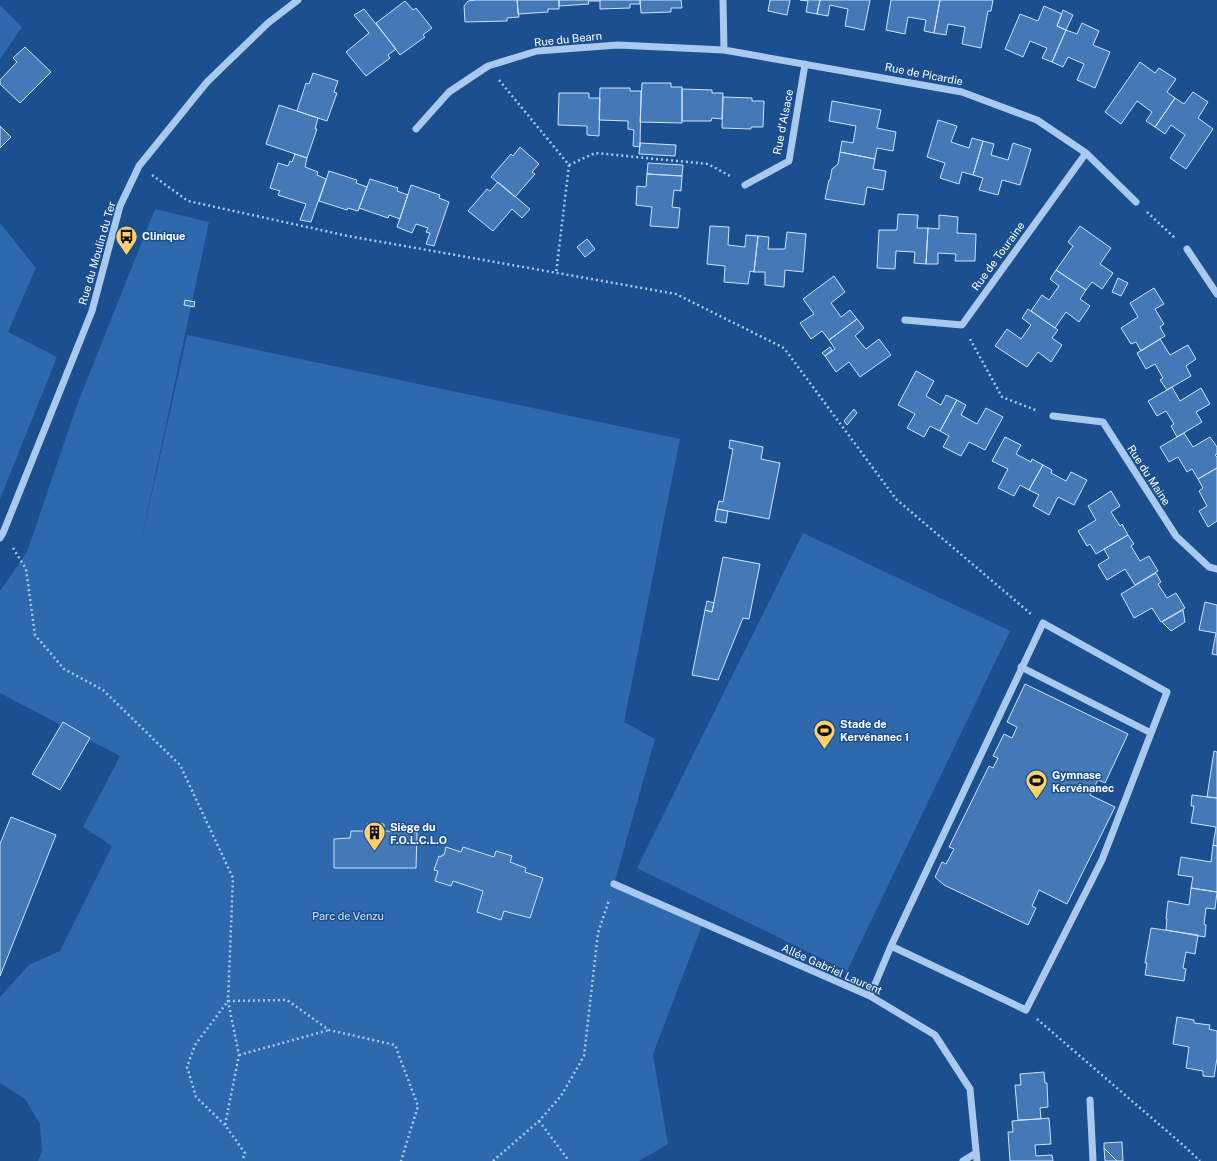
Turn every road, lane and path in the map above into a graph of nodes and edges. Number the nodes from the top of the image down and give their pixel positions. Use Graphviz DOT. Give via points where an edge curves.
graph roads {
  1 [pos="298,0"];
  2 [pos="723,0"];
  3 [pos="724,50"];
  4 [pos="805,64"];
  5 [pos="488,66"];
  6 [pos="416,129"];
  7 [pos="1086,153"];
  8 [pos="569,165"];
  9 [pos="139,166"];
  10 [pos="746,185"];
  11 [pos="1136,202"];
  12 [pos="1186,249"];
  13 [pos="556,274"];
  14 [pos="1217,294"];
  15 [pos="905,320"];
  16 [pos="962,325"];
  17 [pos="1053,416"];
  18 [pos="2,536"];
  19 [pos="1217,569"];
  20 [pos="1042,623"];
  21 [pos="1021,667"];
  22 [pos="1152,733"];
  23 [pos="614,884"];
  24 [pos="890,946"];
  25 [pos="870,996"];
  26 [pos="228,1001"];
  27 [pos="1026,1010"];
  28 [pos="330,1030"];
  29 [pos="239,1055"];
  30 [pos="1090,1100"];
  31 [pos="539,1121"];
  32 [pos="225,1125"];
  33 [pos="976,1153"];
  34 [pos="242,1161"];
  35 [pos="401,1161"];
  36 [pos="493,1161"];
  37 [pos="569,1161"];
  38 [pos="963,1161"];
  39 [pos="977,1161"];
  40 [pos="1093,1161"];
  41 [pos="1200,1161"];
  1 -- 9 [label="street, Rue du Moulin du Ter" via="268,23 207,82"];
  2 -- 3 [label="street"];
  3 -- 4 [label="street, Rue de Picardie"];
  3 -- 5 [label="street, Rue du Bearn" via="618,45 537,51"];
  4 -- 7 [label="street, Rue de Picardie" via="962,92 1037,120"];
  4 -- 10 [label="street, Rue d'Alsace" via="789,161"];
  5 -- 6 [label="street, Rue du Bearn" via="449,92"];
  5 -- 8 [label="path"];
  7 -- 11 [label="street, Rue de Picardie"];
  7 -- 16 [label="street, Rue de Touraine"];
  8 -- 10 [label="path" via="595,153 708,164"];
  8 -- 13 [label="path"];
  9 -- 13 [label="path" via="188,201 348,236"];
  9 -- 18 [label="street, Rue du Moulin du Ter" via="120,206 92,311"];
  11 -- 12 [label="path"];
  12 -- 14 [label="street"];
  13 -- 20 [label="path" via="676,294 784,348 896,500"];
  15 -- 16 [label="street"];
  16 -- 17 [label="path" via="1002,397"];
  17 -- 19 [label="street, Rue du Maine" via="1103,422 1176,536 1210,567"];
  18 -- 26 [label="path" via="26,569 35,635 64,669 103,690 180,765 233,878"];
  20 -- 21 [label="street"];
  20 -- 22 [label="street" via="1167,692"];
  21 -- 22 [label="street"];
  21 -- 24 [label="street"];
  22 -- 27 [label="street" via="1102,860"];
  23 -- 25 [label="street, Allée Gabriel Laurent"];
  23 -- 31 [label="path" via="598,933 584,1056 561,1096"];
  24 -- 25 [label="street"];
  24 -- 27 [label="street"];
  25 -- 33 [label="street, Allée Gabriel Laurent" via="935,1035 970,1089"];
  26 -- 28 [label="path" via="286,1000"];
  26 -- 29 [label="path"];
  26 -- 32 [label="path" via="195,1045 187,1067 196,1097"];
  27 -- 41 [label="path"];
  28 -- 29 [label="path"];
  28 -- 35 [label="path" via="396,1045 418,1106"];
  29 -- 32 [label="path"];
  30 -- 40 [label="street"];
  31 -- 36 [label="path"];
  31 -- 37 [label="path"];
  32 -- 34 [label="path" via="245,1153"];
  33 -- 38 [label="street"];
  33 -- 39 [label="street, Allée Gabriel Laurent"];
}
